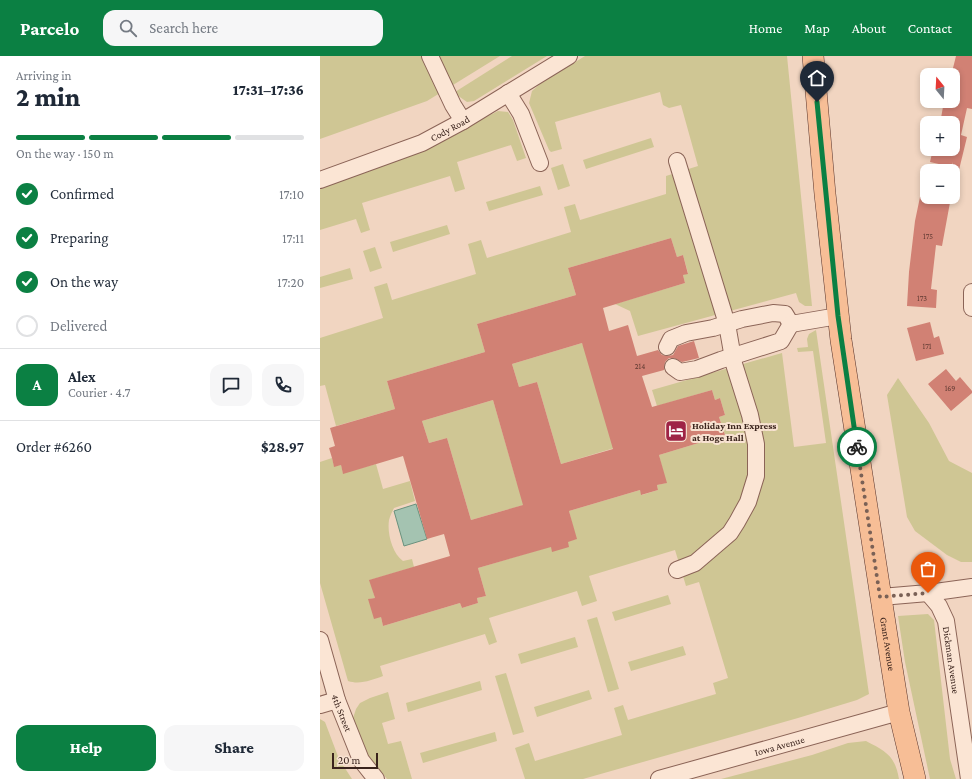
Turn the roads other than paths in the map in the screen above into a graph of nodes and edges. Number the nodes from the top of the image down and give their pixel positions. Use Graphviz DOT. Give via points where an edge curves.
graph roads {
  1 [pos="430,56"];
  2 [pos="569,56"];
  3 [pos="813,56"];
  4 [pos="508,93"];
  5 [pos="464,121"];
  6 [pos="677,161"];
  7 [pos="540,163"];
  8 [pos="320,180"];
  9 [pos="972,292"];
  10 [pos="972,308"];
  11 [pos="838,316"];
  12 [pos="727,324"];
  13 [pos="791,324"];
  14 [pos="667,347"];
  15 [pos="733,356"];
  16 [pos="673,367"];
  17 [pos="678,570"];
  18 [pos="972,587"];
  19 [pos="928,593"];
  20 [pos="880,597"];
  21 [pos="320,640"];
  22 [pos="337,700"];
  23 [pos="320,705"];
  24 [pos="899,712"];
  25 [pos="969,752"];
  26 [pos="376,779"];
  27 [pos="659,779"];
  28 [pos="915,779"];
  29 [pos="969,779"];
  1 -- 5 [label="street" via="453,105"];
  2 -- 4 [label="street, Cody Road"];
  3 -- 11 [label="main road, Grant Avenue"];
  4 -- 5 [label="street, Cody Road"];
  4 -- 7 [label="street" via="521,114"];
  5 -- 8 [label="street, Cody Road" via="422,143"];
  6 -- 12 [label="street"];
  9 -- 10 [label="street"];
  11 -- 13 [label="street"];
  11 -- 20 [label="main road, Grant Avenue"];
  12 -- 13 [label="street" via="773,313 785,314"];
  12 -- 14 [label="street" via="686,333 671,339"];
  12 -- 15 [label="street"];
  13 -- 15 [label="street" via="781,341"];
  15 -- 16 [label="street" via="697,369 680,372"];
  15 -- 17 [label="street" via="756,444 756,476 748,502 730,533 695,563"];
  18 -- 19 [label="street"];
  19 -- 20 [label="street"];
  19 -- 25 [label="street, Dickman Avenue" via="939,606 946,621"];
  20 -- 24 [label="main road, Grant Avenue"];
  21 -- 22 [label="street, 4th Street"];
  22 -- 23 [label="street"];
  22 -- 26 [label="street, 4th Street" via="361,760"];
  24 -- 27 [label="street, Iowa Avenue"];
  24 -- 28 [label="main road, Grant Avenue"];
  25 -- 29 [label="street, Dickman Avenue"];
}
